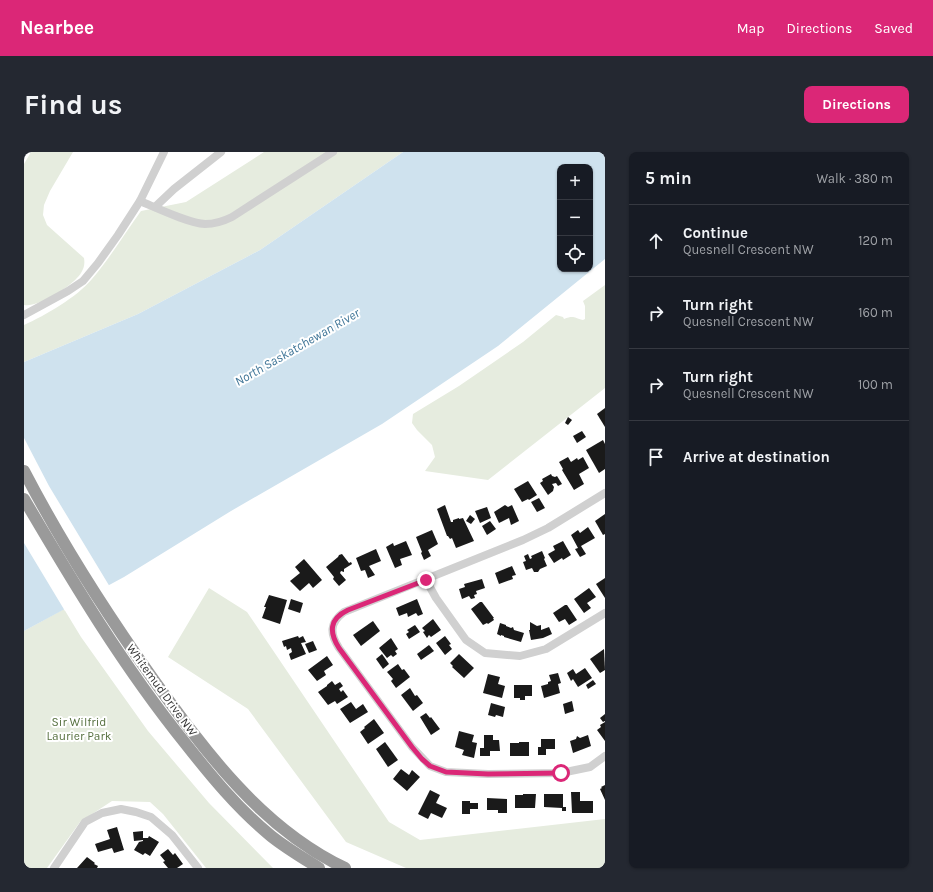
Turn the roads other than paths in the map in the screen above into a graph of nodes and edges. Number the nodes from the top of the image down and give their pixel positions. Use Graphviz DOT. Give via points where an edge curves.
graph roads {
  1 [pos="164,152"];
  2 [pos="221,152"];
  3 [pos="333,152"];
  4 [pos="140,201"];
  5 [pos="155,207"];
  6 [pos="24,315"];
  7 [pos="24,471"];
  8 [pos="605,493"];
  9 [pos="24,499"];
  10 [pos="426,580"];
  11 [pos="605,613"];
  12 [pos="605,756"];
  13 [pos="54,868"];
  14 [pos="198,868"];
  15 [pos="319,868"];
  16 [pos="345,868"];
  1 -- 4 [label="street"];
  2 -- 5 [label="street"];
  3 -- 5 [label="street" via="232,217 219,222 194,222"];
  4 -- 5 [label="street"];
  4 -- 6 [label="street" via="83,281 68,292"];
  7 -- 16 [label="highway, Whitemud Drive NW" via="76,564 113,622 186,724 243,794 288,833"];
  8 -- 10 [label="street" via="548,528"];
  9 -- 15 [label="highway, Whitemud Drive NW" via="101,628 167,721 225,791 271,835"];
  10 -- 11 [label="street" via="466,640 485,653 520,656 546,649"];
  10 -- 12 [label="street" via="344,612 334,622 332,630 339,648 422,759 430,766 446,772 561,773 590,767"];
  13 -- 14 [label="street" via="85,822 102,813 121,809 151,817 172,835"];
}
